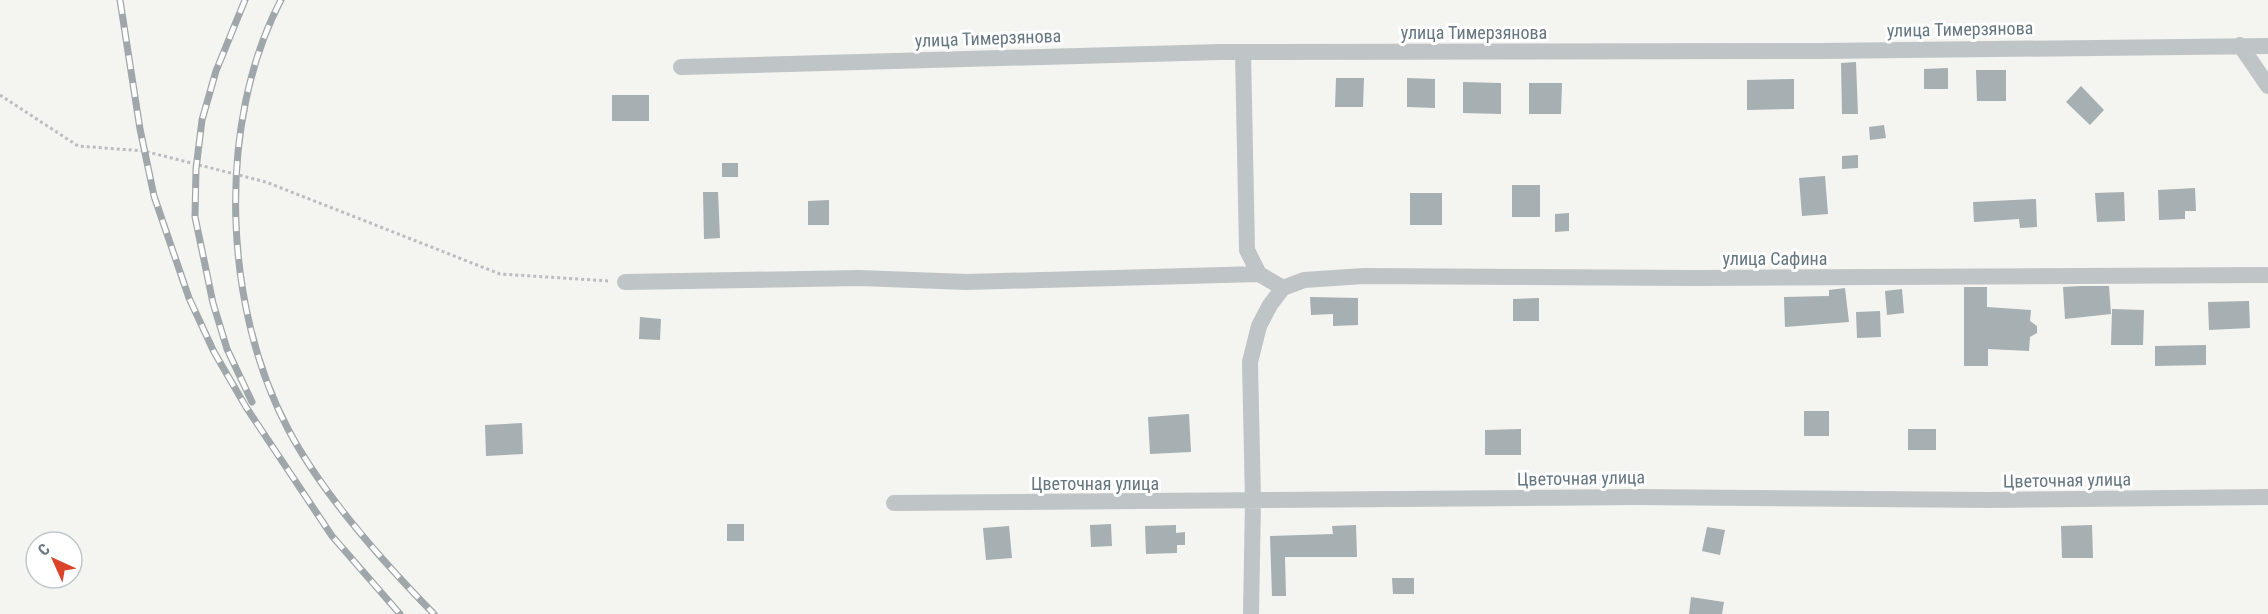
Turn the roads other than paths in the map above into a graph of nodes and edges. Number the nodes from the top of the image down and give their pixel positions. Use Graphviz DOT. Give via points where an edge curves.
graph roads {
  1 [pos="2240,45"];
  2 [pos="2268,46"];
  3 [pos="1243,52"];
  4 [pos="681,67"];
  5 [pos="2268,86"];
  6 [pos="1259,274"];
  7 [pos="2268,275"];
  8 [pos="626,282"];
  9 [pos="1283,288"];
  10 [pos="2268,497"];
  11 [pos="1253,501"];
  12 [pos="894,503"];
  13 [pos="1251,614"];
  1 -- 2 [label="street, улица Тимерзянова"];
  1 -- 3 [label="street, улица Тимерзянова" via="1821,51"];
  1 -- 5 [label="street"];
  3 -- 4 [label="street, улица Тимерзянова"];
  3 -- 6 [label="street" via="1247,250"];
  6 -- 8 [label="street" via="967,282 859,278"];
  6 -- 9 [label="street"];
  7 -- 9 [label="street, улица Сафина" via="1364,276 1304,280"];
  9 -- 11 [label="street" via="1259,326 1250,362"];
  10 -- 11 [label="street, Цветочная улица"];
  11 -- 12 [label="street, Цветочная улица"];
  11 -- 13 [label="street"];
}
